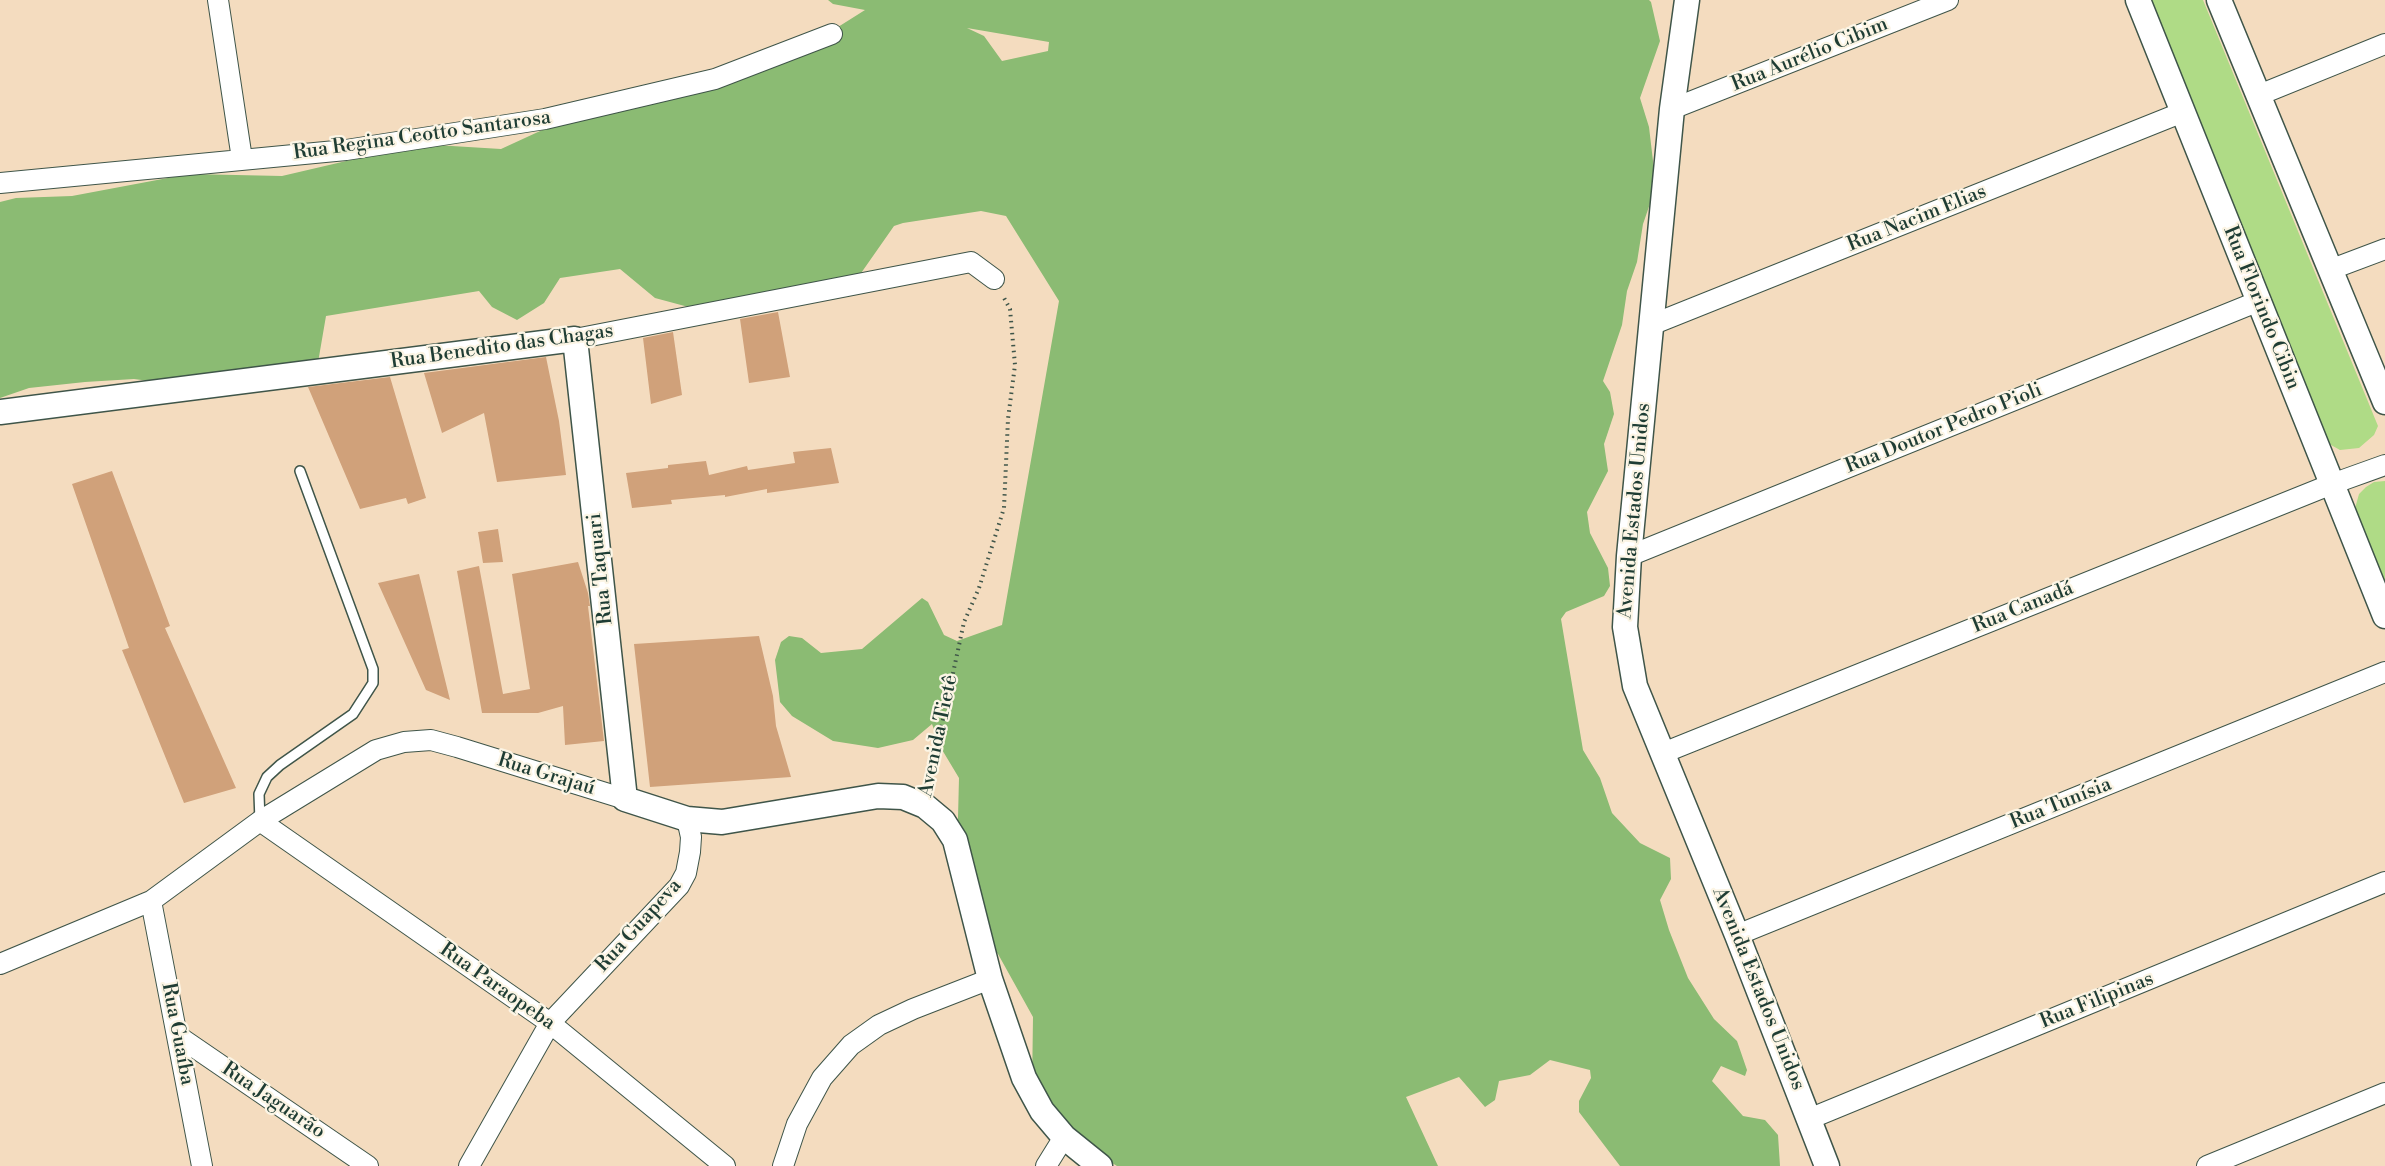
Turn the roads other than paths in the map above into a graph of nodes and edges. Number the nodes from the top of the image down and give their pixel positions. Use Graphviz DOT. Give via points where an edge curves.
graph roads {
  1 [pos="218,0"];
  2 [pos="1687,0"];
  3 [pos="1948,0"];
  4 [pos="2138,0"];
  5 [pos="2219,0"];
  6 [pos="832,34"];
  7 [pos="2385,44"];
  8 [pos="2259,95"];
  9 [pos="1672,109"];
  10 [pos="2183,112"];
  11 [pos="242,159"];
  12 [pos="0,183"];
  13 [pos="2385,249"];
  14 [pos="2332,269"];
  15 [pos="994,279"];
  16 [pos="2259,301"];
  17 [pos="1651,325"];
  18 [pos="575,339"];
  19 [pos="2385,402"];
  20 [pos="0,412"];
  21 [pos="2385,465"];
  22 [pos="300,471"];
  23 [pos="2332,484"];
  24 [pos="1629,556"];
  25 [pos="2385,616"];
  26 [pos="2385,672"];
  27 [pos="1663,753"];
  28 [pos="625,799"];
  29 [pos="687,819"];
  30 [pos="260,821"];
  31 [pos="2385,882"];
  32 [pos="151,902"];
  33 [pos="1737,935"];
  34 [pos="0,964"];
  35 [pos="990,979"];
  36 [pos="550,1023"];
  37 [pos="178,1036"];
  38 [pos="2385,1093"];
  39 [pos="1809,1119"];
  40 [pos="1064,1137"];
  41 [pos="202,1166"];
  42 [pos="368,1166"];
  43 [pos="469,1166"];
  44 [pos="725,1166"];
  45 [pos="783,1166"];
  46 [pos="1046,1166"];
  47 [pos="1100,1166"];
  48 [pos="1827,1166"];
  49 [pos="2207,1166"];
  1 -- 11 [label="street"];
  2 -- 9 [label="street, Avenida Estados Unidos"];
  3 -- 9 [label="street, Rua Aurélio Cibim"];
  4 -- 10 [label="street, Rua Florindo Cibin"];
  5 -- 8 [label="street"];
  6 -- 11 [label="street, Rua Regina Ceotto Santarosa" via="714,79 545,119 346,150"];
  7 -- 8 [label="street"];
  8 -- 14 [label="street"];
  9 -- 17 [label="street, Avenida Estados Unidos"];
  10 -- 16 [label="street, Rua Florindo Cibin"];
  10 -- 17 [label="street, Rua Nacim Elias"];
  11 -- 12 [label="street, Rua Regina Ceotto Santarosa"];
  13 -- 14 [label="street"];
  14 -- 19 [label="street"];
  15 -- 18 [label="street, Rua Benedito das Chagas" via="971,262"];
  16 -- 23 [label="street, Rua Florindo Cibin"];
  16 -- 24 [label="street, Rua Doutor Pedro Pioli"];
  17 -- 24 [label="street, Avenida Estados Unidos"];
  18 -- 20 [label="street, Rua Benedito das Chagas"];
  18 -- 28 [label="street, Rua Taquari"];
  21 -- 23 [label="street, Rua Canadá"];
  22 -- 30 [label="lane" via="373,669 373,683 353,714 267,777 259,794"];
  23 -- 25 [label="street, Rua Florindo Cibin"];
  23 -- 27 [label="street, Rua Canadá"];
  24 -- 27 [label="street, Avenida Estados Unidos" via="1625,627 1635,686"];
  26 -- 33 [label="street, Rua Tunísia"];
  27 -- 33 [label="street, Avenida Estados Unidos"];
  28 -- 29 [label="street, Rua Grajaú"];
  28 -- 30 [label="street, Rua Grajaú" via="431,740 376,750"];
  29 -- 35 [label="street, Avenida Tietê" via="722,822 878,796 903,797 925,806 943,821 955,840"];
  29 -- 36 [label="street, Rua Guapeva" via="690,852 679,886"];
  30 -- 32 [label="street, Rua Grajaú"];
  30 -- 36 [label="street, Rua Paraopeba"];
  31 -- 39 [label="street, Rua Filipinas"];
  32 -- 34 [label="street, Rua Grajaú"];
  32 -- 37 [label="street, Rua Guaíba"];
  33 -- 39 [label="street, Avenida Estados Unidos"];
  35 -- 40 [label="street, Avenida Tietê" via="1024,1078 1042,1111"];
  35 -- 45 [label="street" via="879,1025 850,1045 822,1078 797,1124"];
  36 -- 43 [label="street, Rua Guapeva"];
  36 -- 44 [label="street, Rua Paraopeba"];
  37 -- 41 [label="street, Rua Guaíba"];
  37 -- 42 [label="street, Rua Jaguarão"];
  38 -- 49 [label="street"];
  39 -- 48 [label="street, Avenida Estados Unidos"];
  40 -- 46 [label="street"];
  40 -- 47 [label="street, Avenida Tietê"];
}
